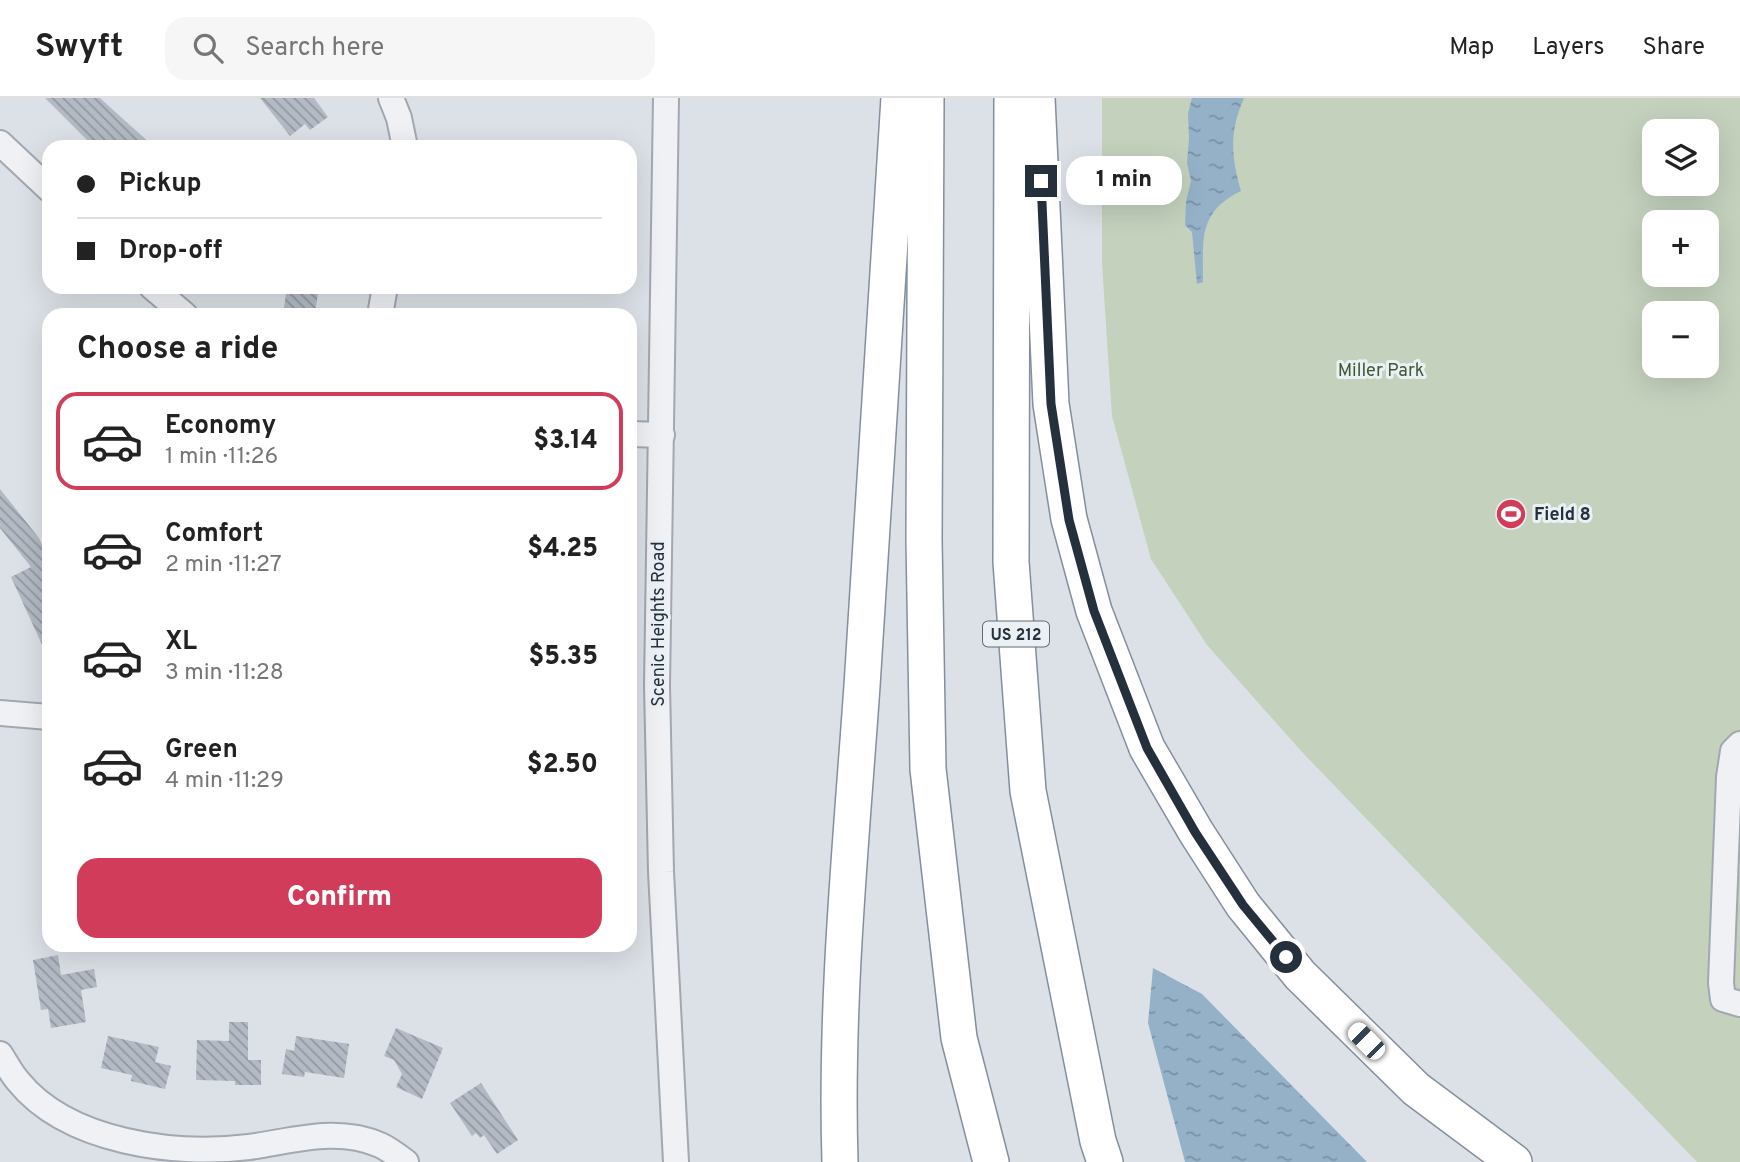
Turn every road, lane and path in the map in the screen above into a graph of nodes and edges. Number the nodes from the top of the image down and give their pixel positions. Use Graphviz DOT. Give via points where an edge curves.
graph roads {
  1 [pos="391,98"];
  2 [pos="666,98"];
  3 [pos="898,98"];
  4 [pos="926,98"];
  5 [pos="1012,98"];
  6 [pos="1037,98"];
  7 [pos="404,140"];
  8 [pos="0,143"];
  9 [pos="42,182"];
  10 [pos="160,294"];
  11 [pos="177,308"];
  12 [pos="637,435"];
  13 [pos="662,435"];
  14 [pos="0,713"];
  15 [pos="42,716"];
  16 [pos="1740,744"];
  17 [pos="1740,1004"];
  18 [pos="0,1054"];
  19 [pos="677,1158"];
  20 [pos="406,1162"];
  21 [pos="840,1162"];
  22 [pos="991,1162"];
  23 [pos="1105,1162"];
  24 [pos="1514,1162"];
  1 -- 7 [label="street"];
  2 -- 13 [label="street, Scenic Heights Road"];
  3 -- 21 [label="highway" via="843,952"];
  4 -- 22 [label="highway" via="928,769 959,1038"];
  5 -- 23 [label="highway, US 212" via="1011,562 1028,791"];
  6 -- 24 [label="highway" via="1051,404 1069,520 1094,611 1147,748 1243,905 1300,975 1416,1089"];
  8 -- 9 [label="street"];
  10 -- 11 [label="street"];
  12 -- 13 [label="street"];
  13 -- 19 [label="street, Scenic Heights Road" via="657,699 661,872"];
  14 -- 15 [label="street"];
  16 -- 17 [label="street" via="1733,751 1729,777 1721,983 1723,999"];
  18 -- 20 [label="street" via="19,1082 47,1107 120,1140 163,1149 207,1151 349,1135 380,1145"];
}
